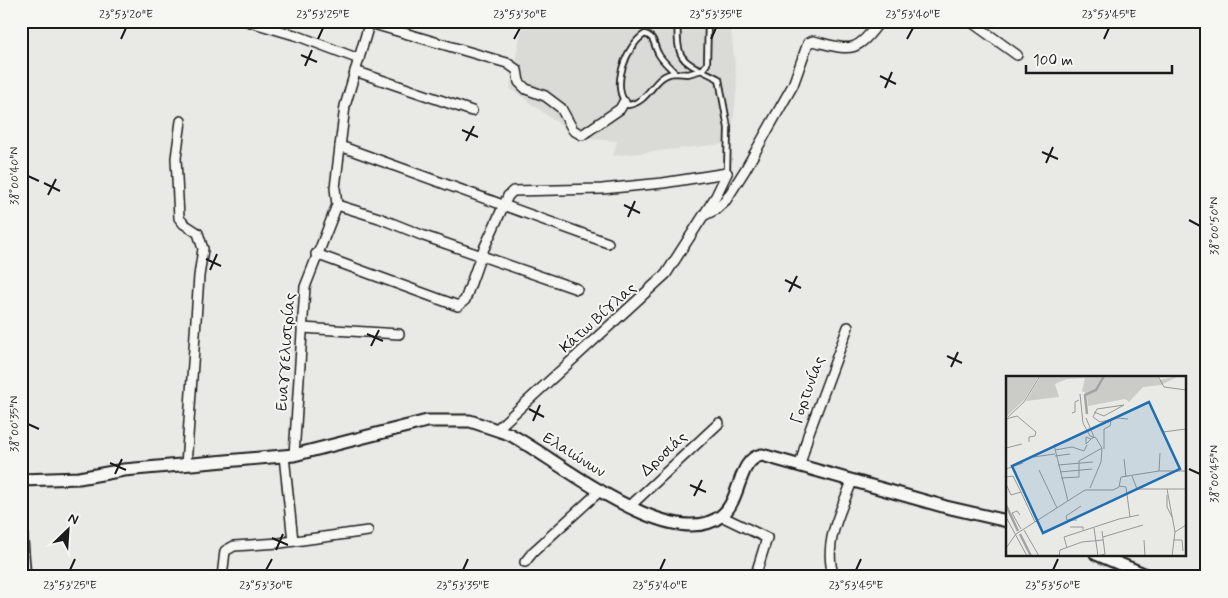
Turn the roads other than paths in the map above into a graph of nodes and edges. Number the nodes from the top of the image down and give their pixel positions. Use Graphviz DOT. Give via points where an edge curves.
graph roads {
  1 [pos="247,21"];
  2 [pos="678,21"];
  3 [pos="708,21"];
  4 [pos="880,21"];
  5 [pos="970,21"];
  6 [pos="370,22"];
  7 [pos="1017,55"];
  8 [pos="359,59"];
  9 [pos="702,70"];
  10 [pos="355,71"];
  11 [pos="675,73"];
  12 [pos="624,102"];
  13 [pos="472,111"];
  14 [pos="181,121"];
  15 [pos="340,146"];
  16 [pos="727,173"];
  17 [pos="337,205"];
  18 [pos="503,206"];
  19 [pos="703,216"];
  20 [pos="608,243"];
  21 [pos="316,254"];
  22 [pos="481,255"];
  23 [pos="577,289"];
  24 [pos="848,327"];
  25 [pos="302,328"];
  26 [pos="399,334"];
  27 [pos="719,423"];
  28 [pos="497,429"];
  29 [pos="289,455"];
  30 [pos="186,465"];
  31 [pos="800,465"];
  32 [pos="21,480"];
  33 [pos="852,481"];
  34 [pos="600,490"];
  35 [pos="21,492"];
  36 [pos="629,507"];
  37 [pos="721,516"];
  38 [pos="1006,521"];
  39 [pos="368,531"];
  40 [pos="293,541"];
  41 [pos="1101,556"];
  42 [pos="525,562"];
  43 [pos="28,577"];
  44 [pos="222,577"];
  45 [pos="755,577"];
  46 [pos="834,577"];
  47 [pos="1150,577"];
  1 -- 8 [label="street"];
  2 -- 9 [label="lane" via="676,43 680,54 687,64"];
  3 -- 9 [label="lane" via="707,64"];
  4 -- 19 [label="street" via="855,47 813,40 808,43 792,86 745,170 726,200"];
  5 -- 7 [label="street"];
  6 -- 8 [label="street"];
  6 -- 12 [label="street" via="507,63 517,70 519,82 526,89 545,96 561,108 573,130 582,135 620,109"];
  8 -- 10 [label="street"];
  9 -- 11 [label="lane"];
  9 -- 16 [label="lane" via="720,79 728,128"];
  10 -- 13 [label="street"];
  10 -- 15 [label="street" via="345,106"];
  11 -- 12 [label="lane" via="666,73 660,78 638,104"];
  11 -- 12 [label="lane" via="658,54 652,37 645,34 637,38 628,51 620,82"];
  14 -- 30 [label="street" via="176,158 179,218 198,233 203,249"];
  15 -- 17 [label="street" via="335,188"];
  15 -- 18 [label="street"];
  16 -- 18 [label="street" via="602,189 521,189 508,196"];
  16 -- 19 [label="street, Κάτω Βίγλας"];
  17 -- 21 [label="street, Ευαγγελιστρίας"];
  17 -- 22 [label="street"];
  18 -- 20 [label="street"];
  18 -- 22 [label="street"];
  19 -- 28 [label="street, Κάτω Βίγλας" via="675,262 655,286"];
  21 -- 22 [label="street" via="458,306 465,300"];
  21 -- 25 [label="street, Ευαγγελιστρίας" via="305,288"];
  22 -- 23 [label="street"];
  24 -- 31 [label="street, Γορτυνίας" via="808,434"];
  25 -- 26 [label="street"];
  25 -- 29 [label="street, Ευαγγελιστρίας"];
  27 -- 36 [label="street, Δροσιάς"];
  28 -- 29 [label="main road, Ελαιώνων" via="462,420 427,420"];
  28 -- 34 [label="main road, Ελαιώνων"];
  29 -- 30 [label="main road, Ελαιώνων"];
  29 -- 40 [label="street, Ευαγγελιστρίας"];
  30 -- 32 [label="main road, Ελαιώνων" via="124,470 79,478"];
  31 -- 33 [label="main road"];
  31 -- 37 [label="main road" via="767,455 751,459 732,501"];
  33 -- 38 [label="main road"];
  33 -- 46 [label="street" via="830,543"];
  34 -- 36 [label="main road, Ελαιώνων"];
  34 -- 42 [label="street"];
  35 -- 43 [label="lane"];
  36 -- 37 [label="main road, Ελαιώνων" via="680,524 706,522"];
  37 -- 45 [label="street" via="767,538"];
  39 -- 40 [label="street"];
  40 -- 44 [label="street" via="230,547 226,551"];
  41 -- 47 [label="main road"];
}
